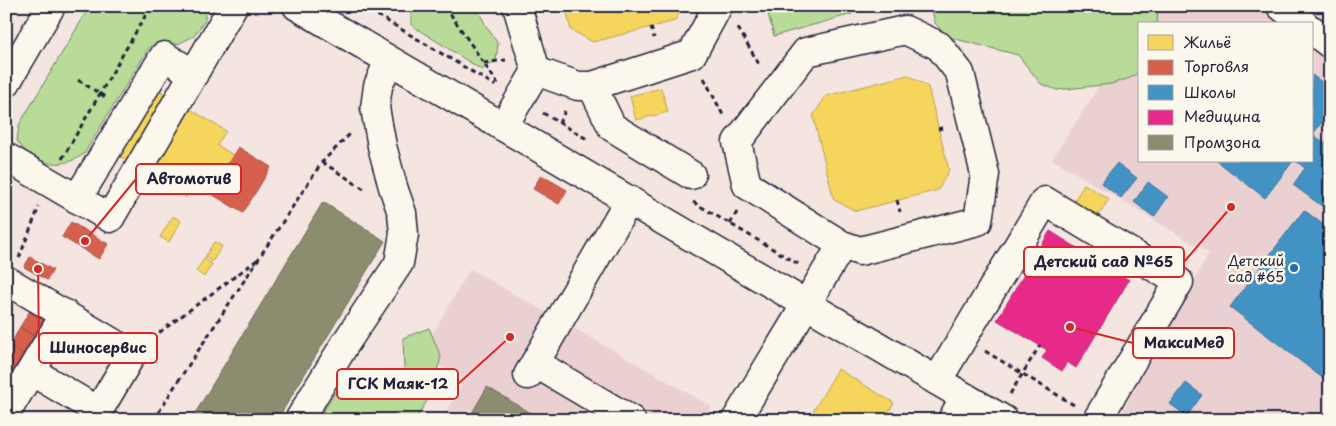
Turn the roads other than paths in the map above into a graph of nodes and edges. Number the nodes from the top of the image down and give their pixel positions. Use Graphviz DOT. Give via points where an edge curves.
graph roads {
  1 [pos="51,6"];
  2 [pos="233,6"];
  3 [pos="297,6"];
  4 [pos="517,6"];
  5 [pos="1281,6"];
  6 [pos="727,16"];
  7 [pos="1301,22"];
  8 [pos="1314,32"];
  9 [pos="1330,44"];
  10 [pos="389,60"];
  11 [pos="536,70"];
  12 [pos="9,72"];
  13 [pos="194,74"];
  14 [pos="585,86"];
  15 [pos="504,127"];
  16 [pos="6,157"];
  17 [pos="690,174"];
  18 [pos="77,199"];
  19 [pos="629,200"];
  20 [pos="842,245"];
  21 [pos="6,280"];
  22 [pos="806,304"];
  23 [pos="65,314"];
  24 [pos="31,371"];
  25 [pos="937,381"];
  26 [pos="958,408"];
  27 [pos="6,413"];
  28 [pos="95,415"];
  29 [pos="1001,418"];
  30 [pos="1097,419"];
  31 [pos="299,420"];
  32 [pos="631,420"];
  33 [pos="736,420"];
  1 -- 12 [label="main road"];
  2 -- 13 [label="main road"];
  3 -- 10 [label="main road"];
  4 -- 11 [label="main road"];
  5 -- 7 [label="main road"];
  6 -- 14 [label="main road" via="692,54"];
  8 -- 9 [label="main road"];
  10 -- 15 [label="main road"];
  10 -- 31 [label="main road" via="378,86 375,108 402,213 404,234 399,263"];
  11 -- 14 [label="main road"];
  11 -- 15 [label="main road"];
  13 -- 18 [label="main road" via="164,56"];
  13 -- 18 [label="main road" via="110,218"];
  14 -- 17 [label="main road" via="612,127"];
  15 -- 19 [label="main road"];
  16 -- 18 [label="main road"];
  19 -- 22 [label="main road"];
  19 -- 32 [label="main road" via="531,369"];
  20 -- 20 [label="main road" via="860,251 978,221 985,174 960,73 939,46 905,30 806,52 737,142 747,185"];
  20 -- 22 [label="main road"];
  21 -- 23 [label="main road"];
  22 -- 25 [label="main road"];
  22 -- 33 [label="main road"];
  23 -- 24 [label="main road"];
  23 -- 28 [label="main road" via="132,354"];
  24 -- 27 [label="main road"];
  24 -- 28 [label="main road"];
  25 -- 26 [label="main road"];
  25 -- 30 [label="main road" via="1045,201 1179,282"];
  26 -- 29 [label="main road"];
}
